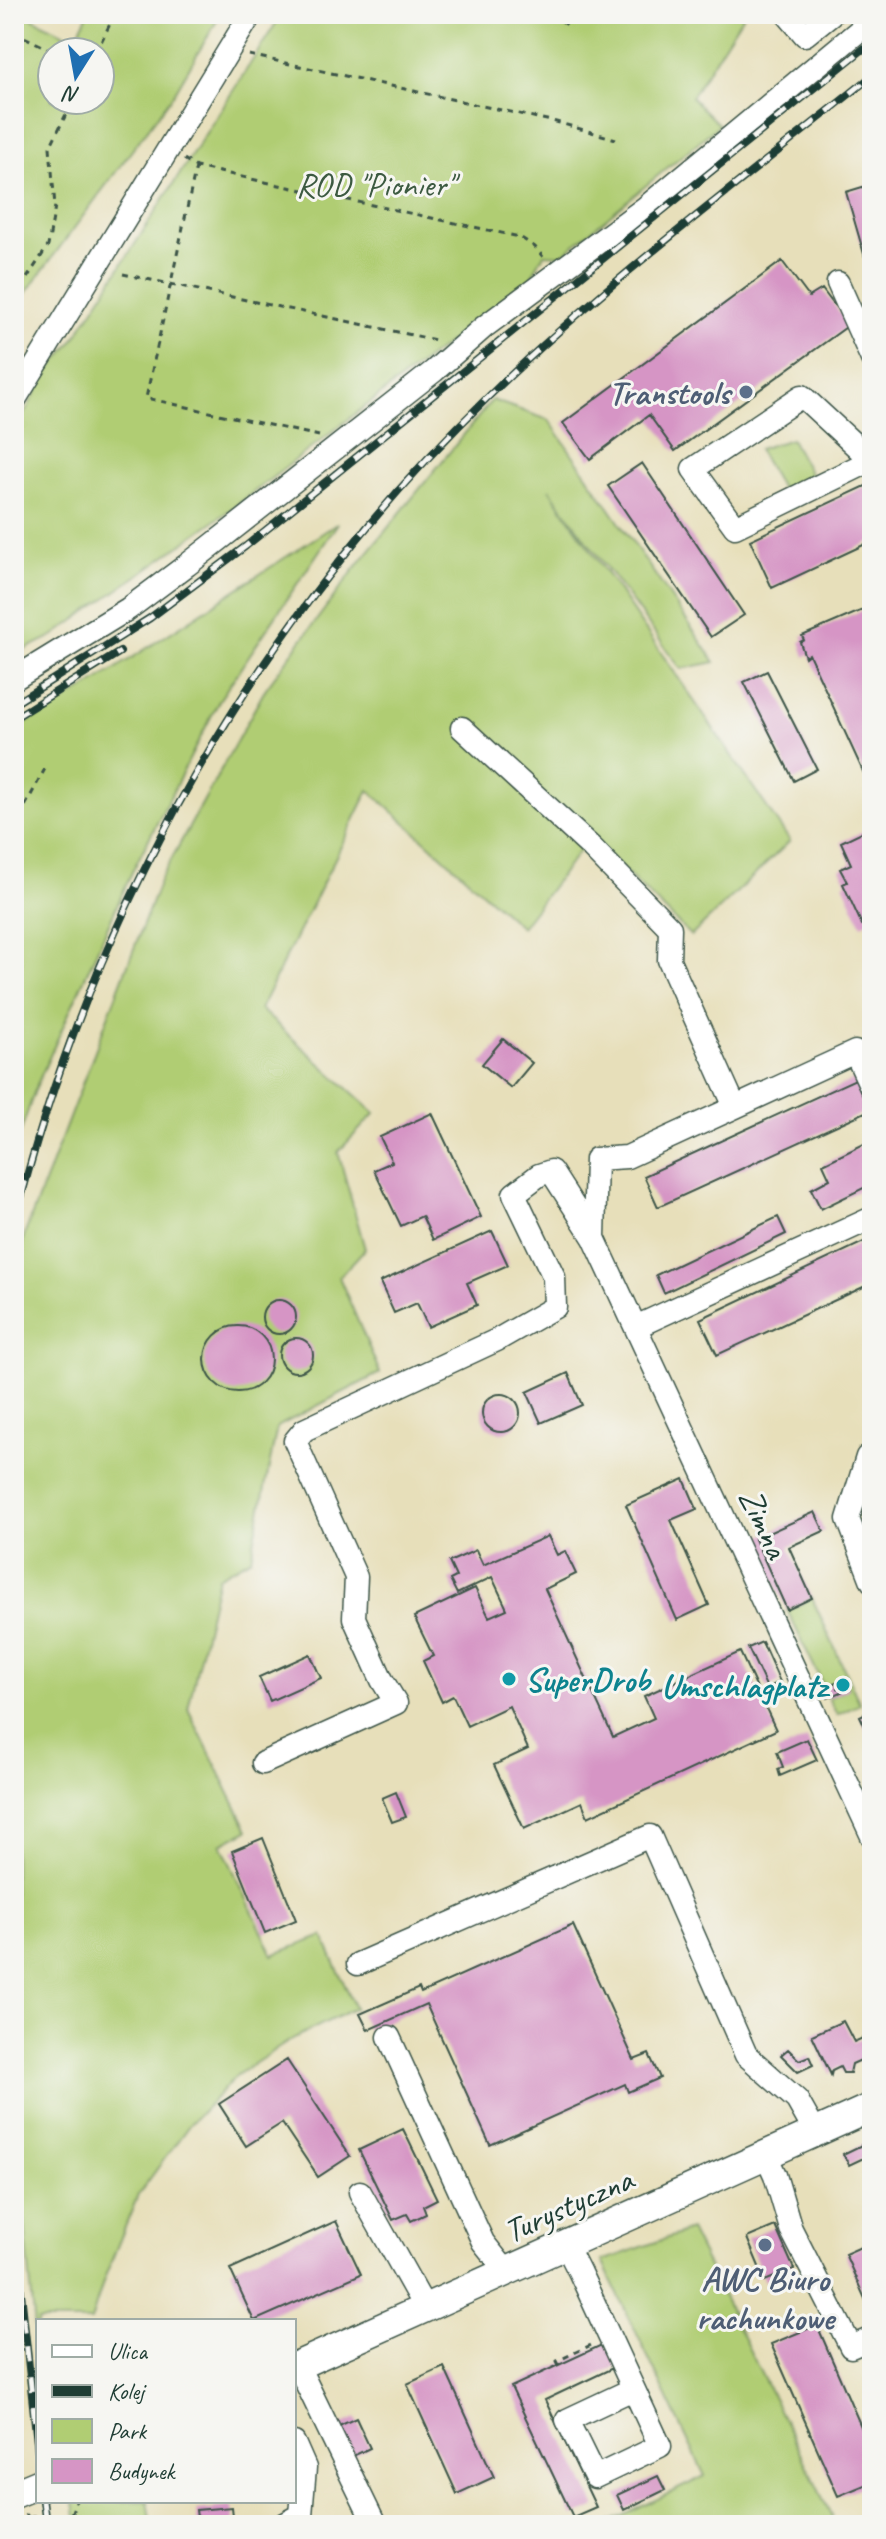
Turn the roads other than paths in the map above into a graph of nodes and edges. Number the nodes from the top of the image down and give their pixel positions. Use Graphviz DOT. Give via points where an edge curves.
graph roads {
  1 [pos="251,14"];
  2 [pos="787,14"];
  3 [pos="831,14"];
  4 [pos="872,20"];
  5 [pos="838,283"];
  6 [pos="872,359"];
  7 [pos="14,401"];
  8 [pos="871,460"];
  9 [pos="14,679"];
  10 [pos="462,728"];
  11 [pos="872,1089"];
  12 [pos="735,1107"];
  13 [pos="872,1218"];
  14 [pos="594,1238"];
  15 [pos="640,1325"];
  16 [pos="872,1455"];
  17 [pos="872,1581"];
  18 [pos="263,1763"];
  19 [pos="872,1836"];
  20 [pos="358,1964"];
  21 [pos="389,2037"];
  22 [pos="872,2107"];
  23 [pos="815,2132"];
  24 [pos="766,2155"];
  25 [pos="360,2192"];
  26 [pos="566,2245"];
  27 [pos="507,2272"];
  28 [pos="425,2308"];
  29 [pos="872,2338"];
  30 [pos="296,2367"];
  31 [pos="633,2389"];
  32 [pos="296,2448"];
  33 [pos="36,2487"];
  34 [pos="22,2507"];
  35 [pos="283,2525"];
  36 [pos="375,2525"];
  1 -- 7 [label="street"];
  2 -- 3 [label="street" via="805,35"];
  4 -- 9 [label="street" via="646,207 484,327 152,591"];
  5 -- 6 [label="street"];
  8 -- 8 [label="street" via="735,527 693,469 802,396"];
  10 -- 12 [label="street" via="670,928 669,960"];
  11 -- 12 [label="street" via="855,1052"];
  12 -- 14 [label="street" via="627,1157 596,1159"];
  13 -- 15 [label="street"];
  14 -- 18 [label="street, Zimna" via="551,1171 539,1175 514,1194 554,1277 555,1307 497,1340 304,1430 295,1441 356,1577 354,1618 396,1703"];
  14 -- 19 [label="street, Zimna"];
  16 -- 17 [label="street" via="848,1519"];
  20 -- 23 [label="street" via="650,1836 746,2055 797,2100"];
  21 -- 27 [label="street" via="483,2242"];
  22 -- 23 [label="main road, Turystyczna"];
  23 -- 24 [label="main road, Turystyczna"];
  24 -- 26 [label="main road, Turystyczna"];
  24 -- 29 [label="street" via="791,2229 851,2347"];
  25 -- 28 [label="street"];
  26 -- 27 [label="main road, Turystyczna"];
  26 -- 31 [label="street"];
  27 -- 28 [label="main road, Turystyczna"];
  28 -- 30 [label="main road, Turystyczna"];
  30 -- 36 [label="street"];
  32 -- 35 [label="street" via="305,2468 301,2515"];
  33 -- 34 [label="main road"];
}
